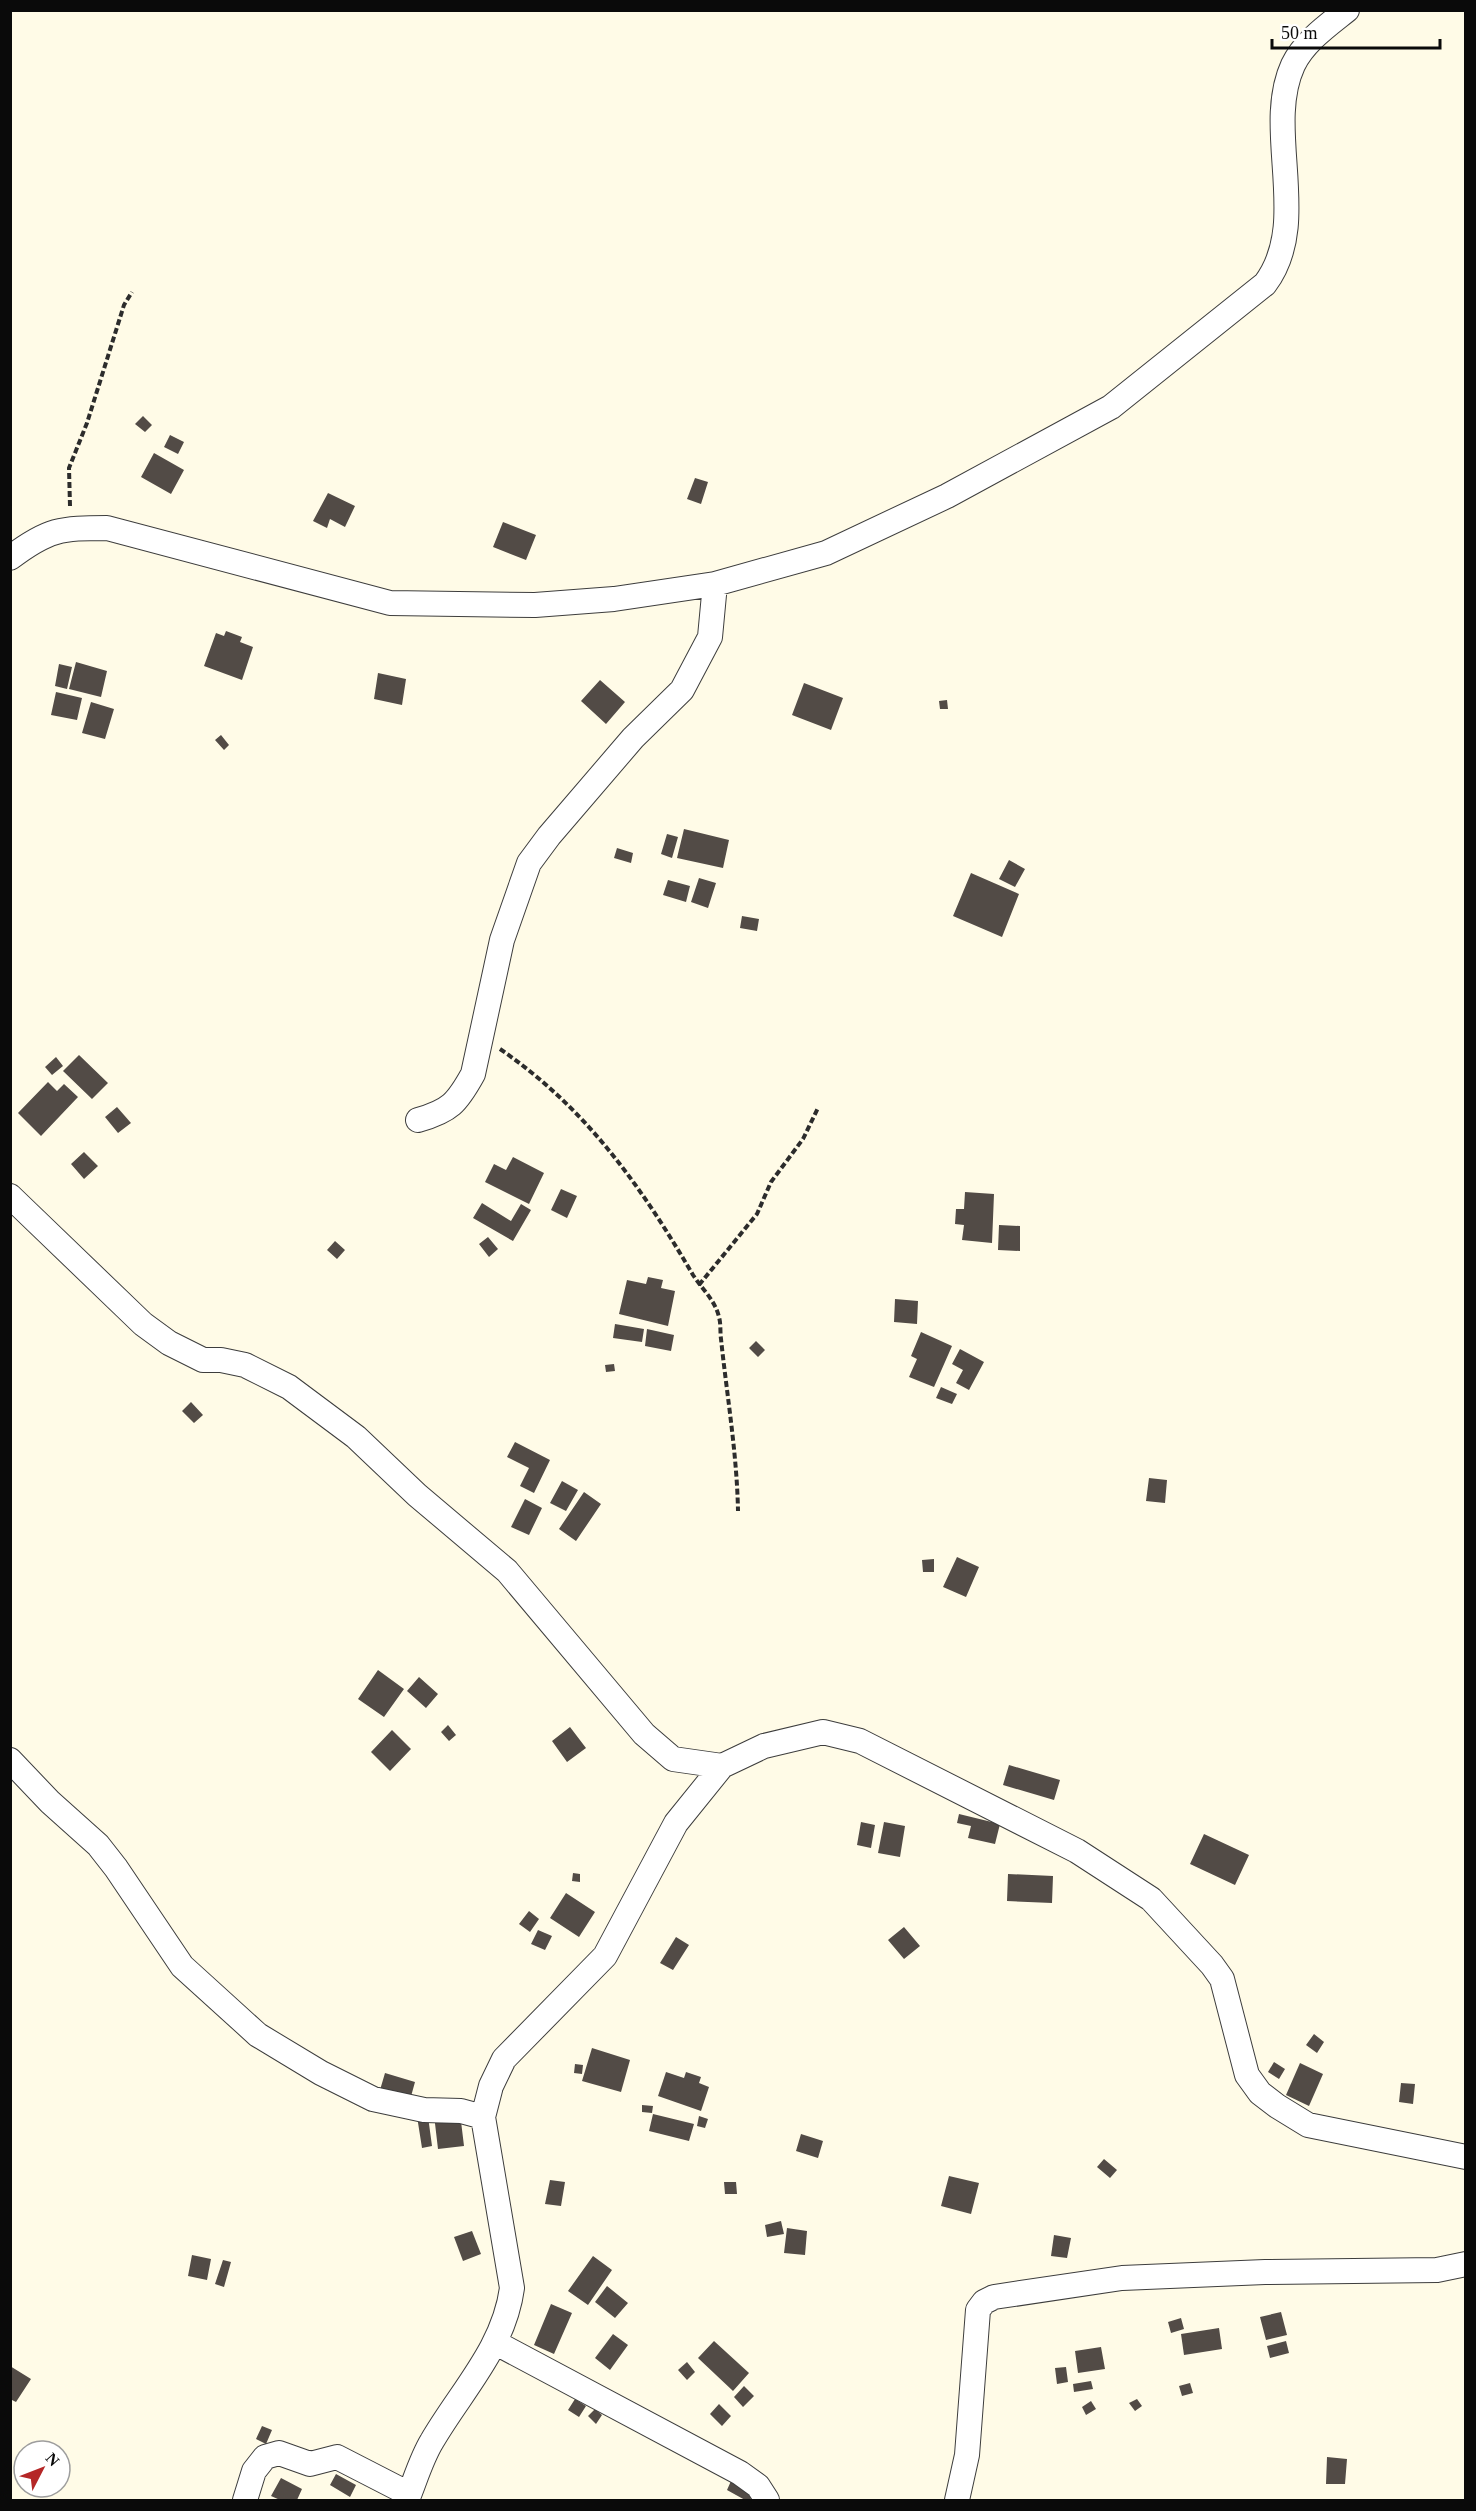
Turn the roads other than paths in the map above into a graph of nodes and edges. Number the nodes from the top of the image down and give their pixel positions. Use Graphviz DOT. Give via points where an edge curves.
graph roads {
  1 [pos="1347,10"];
  2 [pos="10,558"];
  3 [pos="715,584"];
  4 [pos="418,1120"];
  5 [pos="10,1196"];
  6 [pos="10,1761"];
  7 [pos="722,1766"];
  8 [pos="483,2116"];
  9 [pos="1466,2157"];
  10 [pos="1466,2265"];
  11 [pos="496,2343"];
  12 [pos="408,2497"];
  13 [pos="245,2500"];
  14 [pos="767,2500"];
  15 [pos="957,2500"];
  1 -- 3 [label="street" via="1316,34 1293,66 1285,105 1288,204 1277,269 1265,284 1111,407 1060,435 947,496 826,553"];
  2 -- 3 [label="street" via="51,532 107,528 390,603 535,605 614,599"];
  3 -- 4 [label="street" via="710,637 682,690 633,738 529,863 502,940 473,1074 462,1094 442,1113"];
  5 -- 7 [label="street" via="143,1324 169,1343 203,1360 245,1365 289,1387 356,1437 507,1571 644,1734 673,1759"];
  6 -- 8 [label="street" via="98,1845 182,1966 258,2035 321,2073 373,2098 424,2110"];
  7 -- 8 [label="street" via="676,1823 605,1956 504,2059 490,2086"];
  7 -- 9 [label="street" via="764,1746 823,1732 860,1741 1077,1851 1151,1899 1212,1965 1222,1979 1247,2074 1260,2093 1308,2126"];
  8 -- 11 [label="street" via="512,2288"];
  10 -- 15 [label="street" via="1437,2270 1122,2278 994,2297 978,2310 967,2455"];
  11 -- 12 [label="street" via="431,2443"];
  11 -- 14 [label="street" via="740,2473 758,2486"];
  12 -- 13 [label="street" via="337,2457 310,2464 279,2453 264,2457 254,2471"];
}
